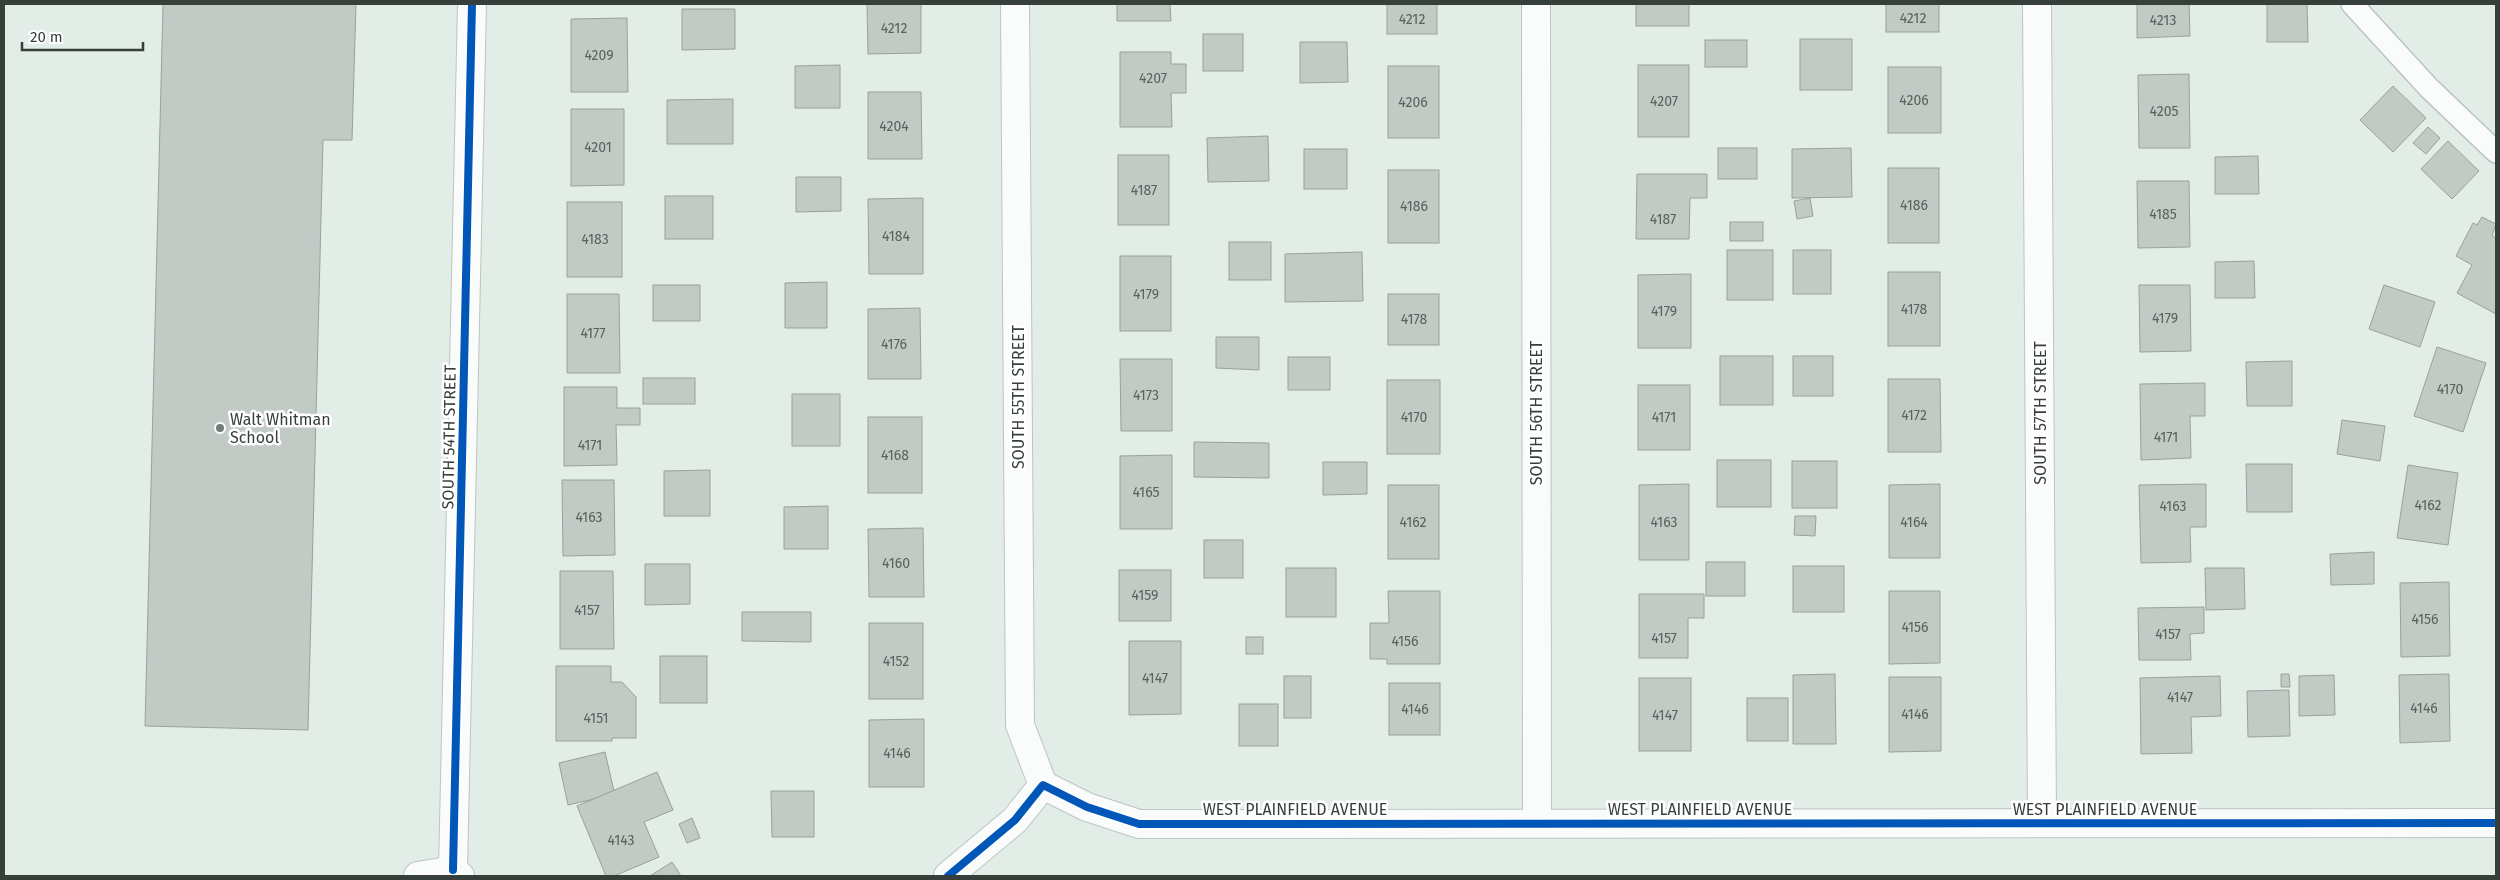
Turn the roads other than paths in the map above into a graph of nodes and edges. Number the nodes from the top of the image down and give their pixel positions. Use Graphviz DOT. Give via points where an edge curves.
graph roads {
  1 [pos="472,4"];
  2 [pos="1015,4"];
  3 [pos="1536,4"];
  4 [pos="2037,4"];
  5 [pos="2352,4"];
  6 [pos="2496,152"];
  7 [pos="1043,785"];
  8 [pos="1537,822"];
  9 [pos="2042,822"];
  10 [pos="2496,823"];
  11 [pos="456,873"];
  12 [pos="418,876"];
  13 [pos="948,876"];
  1 -- 11 [label="street, SOUTH 54TH STREET"];
  2 -- 7 [label="street, SOUTH 55TH STREET" via="1020,725"];
  3 -- 8 [label="street, SOUTH 56TH STREET"];
  4 -- 9 [label="street, SOUTH 57TH STREET"];
  5 -- 6 [label="lane" via="2429,88"];
  7 -- 8 [label="street, WEST PLAINFIELD AVENUE" via="1087,808 1139,824"];
  7 -- 13 [label="street" via="1015,820"];
  8 -- 9 [label="street, WEST PLAINFIELD AVENUE"];
  9 -- 10 [label="street, WEST PLAINFIELD AVENUE"];
  11 -- 12 [label="street"];
}
